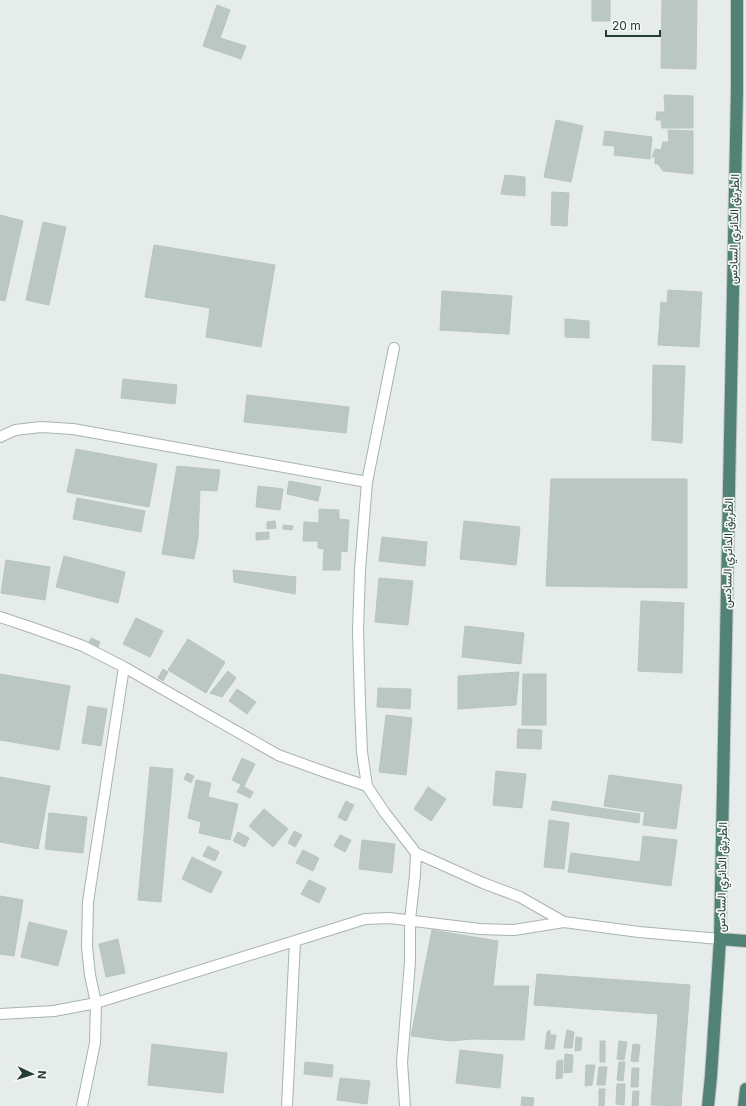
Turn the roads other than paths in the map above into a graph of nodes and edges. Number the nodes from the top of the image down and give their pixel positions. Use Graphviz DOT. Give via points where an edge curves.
graph roads {
  1 [pos="737,0"];
  2 [pos="394,348"];
  3 [pos="0,437"];
  4 [pos="367,482"];
  5 [pos="0,617"];
  6 [pos="124,666"];
  7 [pos="367,786"];
  8 [pos="416,854"];
  9 [pos="410,920"];
  10 [pos="564,922"];
  11 [pos="720,939"];
  12 [pos="746,941"];
  13 [pos="295,942"];
  14 [pos="96,1003"];
  15 [pos="0,1014"];
  16 [pos="746,1089"];
  17 [pos="82,1106"];
  18 [pos="287,1106"];
  19 [pos="405,1106"];
  20 [pos="708,1106"];
  21 [pos="744,1106"];
  1 -- 11 [label="highway, الطريق الدائري السادس"];
  2 -- 4 [label="lane"];
  3 -- 4 [label="lane" via="15,430 41,427 73,429"];
  4 -- 7 [label="lane" via="358,631 362,752"];
  5 -- 6 [label="lane" via="83,646"];
  6 -- 7 [label="lane" via="278,755"];
  6 -- 14 [label="lane" via="88,902 87,946"];
  7 -- 8 [label="lane"];
  8 -- 9 [label="lane"];
  8 -- 10 [label="lane" via="520,897"];
  9 -- 10 [label="lane" via="480,929 514,930"];
  9 -- 13 [label="lane" via="365,919"];
  9 -- 19 [label="lane" via="410,962 402,1062"];
  10 -- 11 [label="lane"];
  11 -- 12 [label="highway"];
  11 -- 20 [label="highway, الطريق الدائري السادس"];
  13 -- 14 [label="lane"];
  13 -- 18 [label="lane"];
  14 -- 15 [label="lane" via="54,1011"];
  14 -- 17 [label="lane" via="96,1042"];
  16 -- 21 [label="highway"];
}
